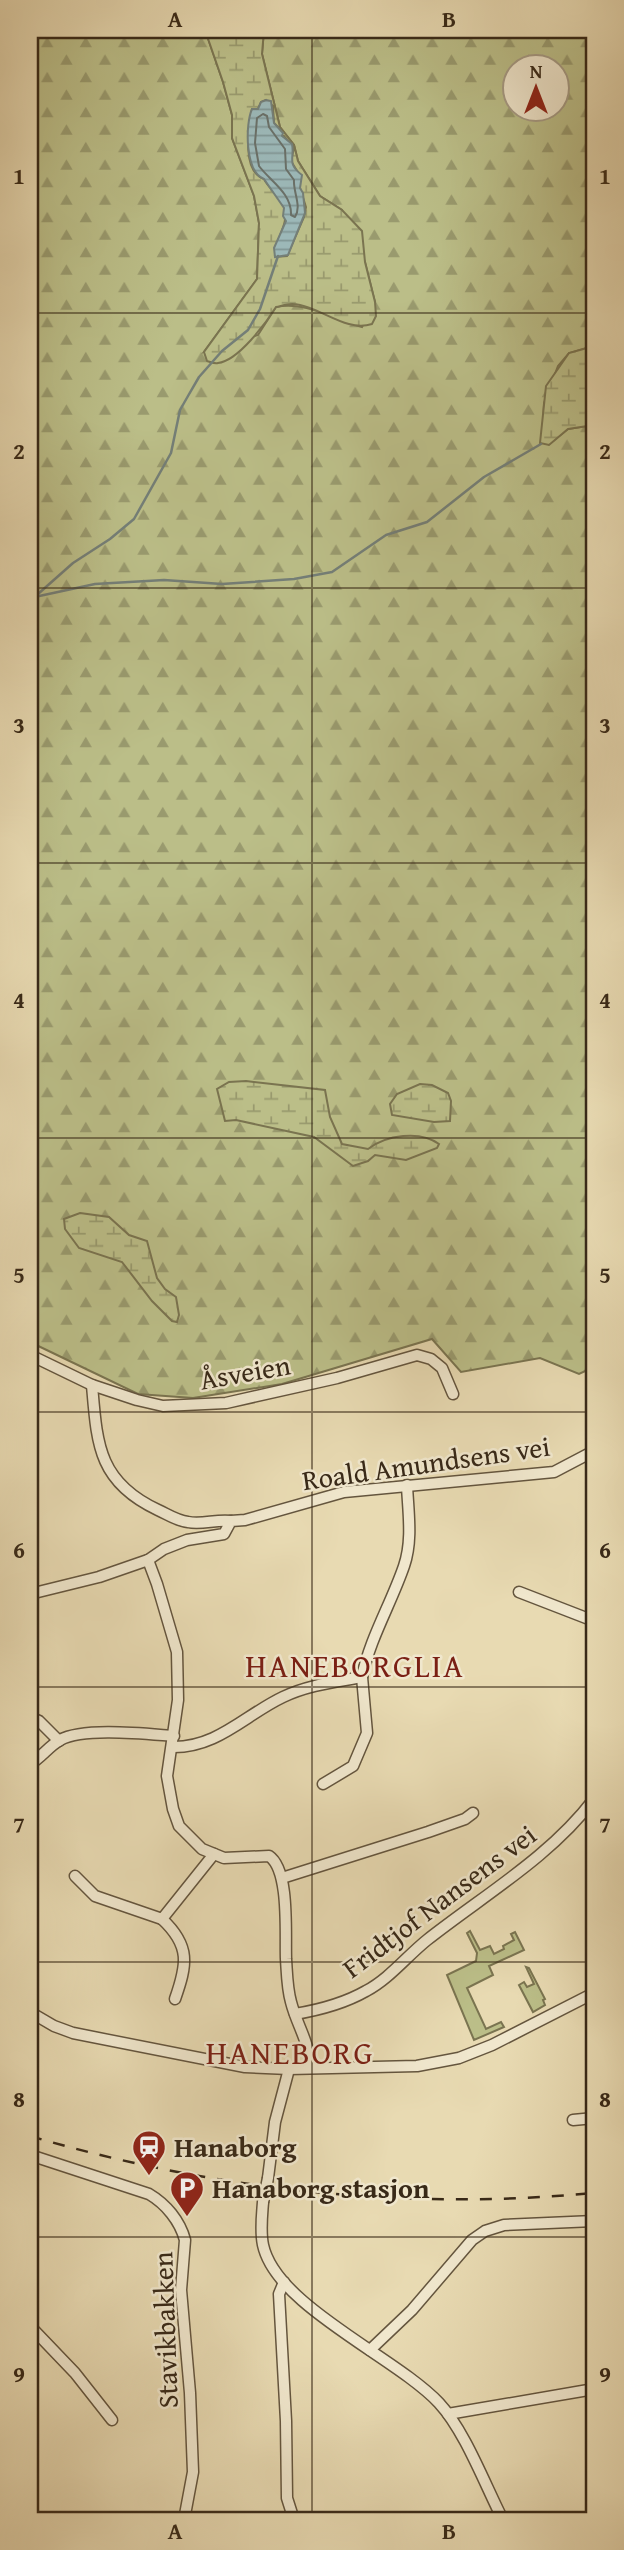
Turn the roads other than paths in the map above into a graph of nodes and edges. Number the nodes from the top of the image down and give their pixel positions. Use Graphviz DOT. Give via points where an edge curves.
graph roads {
  1 [pos="30,1355"];
  2 [pos="92,1385"];
  3 [pos="453,1394"];
  4 [pos="594,1451"];
  5 [pos="407,1485"];
  6 [pos="231,1521"];
  7 [pos="148,1560"];
  8 [pos="519,1592"];
  9 [pos="30,1594"];
  10 [pos="594,1621"];
  11 [pos="362,1677"];
  12 [pos="30,1717"];
  13 [pos="59,1741"];
  14 [pos="173,1741"];
  15 [pos="30,1764"];
  16 [pos="323,1784"];
  17 [pos="594,1799"];
  18 [pos="473,1813"];
  19 [pos="214,1854"];
  20 [pos="75,1876"];
  21 [pos="282,1878"];
  22 [pos="162,1919"];
  23 [pos="594,1993"];
  24 [pos="175,1999"];
  25 [pos="30,2011"];
  26 [pos="295,2014"];
  27 [pos="310,2068"];
  28 [pos="289,2069"];
  29 [pos="594,2118"];
  30 [pos="573,2120"];
  31 [pos="30,2155"];
  32 [pos="594,2221"];
  33 [pos="284,2282"];
  34 [pos="30,2326"];
  35 [pos="370,2350"];
  36 [pos="594,2389"];
  37 [pos="448,2414"];
  38 [pos="112,2420"];
  39 [pos="184,2520"];
  40 [pos="294,2520"];
  41 [pos="503,2520"];
  1 -- 2 [label="street, Åsveien"];
  2 -- 3 [label="street, Åsveien" via="163,1406 226,1403 417,1356 442,1368"];
  2 -- 6 [label="street" via="101,1453 125,1490 181,1521"];
  4 -- 5 [label="street, Roald Amundsens vei" via="554,1472"];
  5 -- 6 [label="street, Roald Amundsens vei" via="344,1492"];
  5 -- 11 [label="street" via="405,1564 367,1654"];
  6 -- 7 [label="street, Roald Amundsens vei" via="224,1534 187,1540"];
  7 -- 9 [label="street, Roald Amundsens vei"];
  7 -- 14 [label="street" via="177,1652"];
  8 -- 10 [label="street"];
  11 -- 14 [label="street" via="283,1697 203,1744"];
  11 -- 16 [label="street" via="367,1733 353,1766"];
  12 -- 13 [label="street"];
  13 -- 14 [label="street" via="113,1732"];
  13 -- 15 [label="street"];
  14 -- 19 [label="street" via="167,1776 176,1818 187,1836"];
  17 -- 26 [label="street, Fridtjof Nansens vei" via="554,1843 370,1989"];
  18 -- 21 [label="street"];
  19 -- 21 [label="street" via="236,1859 269,1856"];
  19 -- 22 [label="street"];
  20 -- 22 [label="street" via="95,1896"];
  21 -- 26 [label="street" via="288,1988"];
  22 -- 24 [label="street" via="186,1957"];
  23 -- 27 [label="street" via="514,2035 449,2060 404,2067"];
  25 -- 28 [label="street" via="73,2033 224,2064"];
  26 -- 27 [label="street" via="307,2042"];
  27 -- 28 [label="street"];
  28 -- 33 [label="street, bridge" via="275,2122 262,2244"];
  29 -- 30 [label="street"];
  31 -- 39 [label="street, Stavikbakken" via="149,2193 163,2202 183,2233 182,2311 193,2472"];
  32 -- 35 [label="street" via="504,2225 485,2231"];
  33 -- 35 [label="street"];
  33 -- 40 [label="street" via="279,2294 287,2498"];
  34 -- 38 [label="street"];
  35 -- 37 [label="street" via="418,2384"];
  36 -- 37 [label="street"];
  37 -- 41 [label="street"];
}
